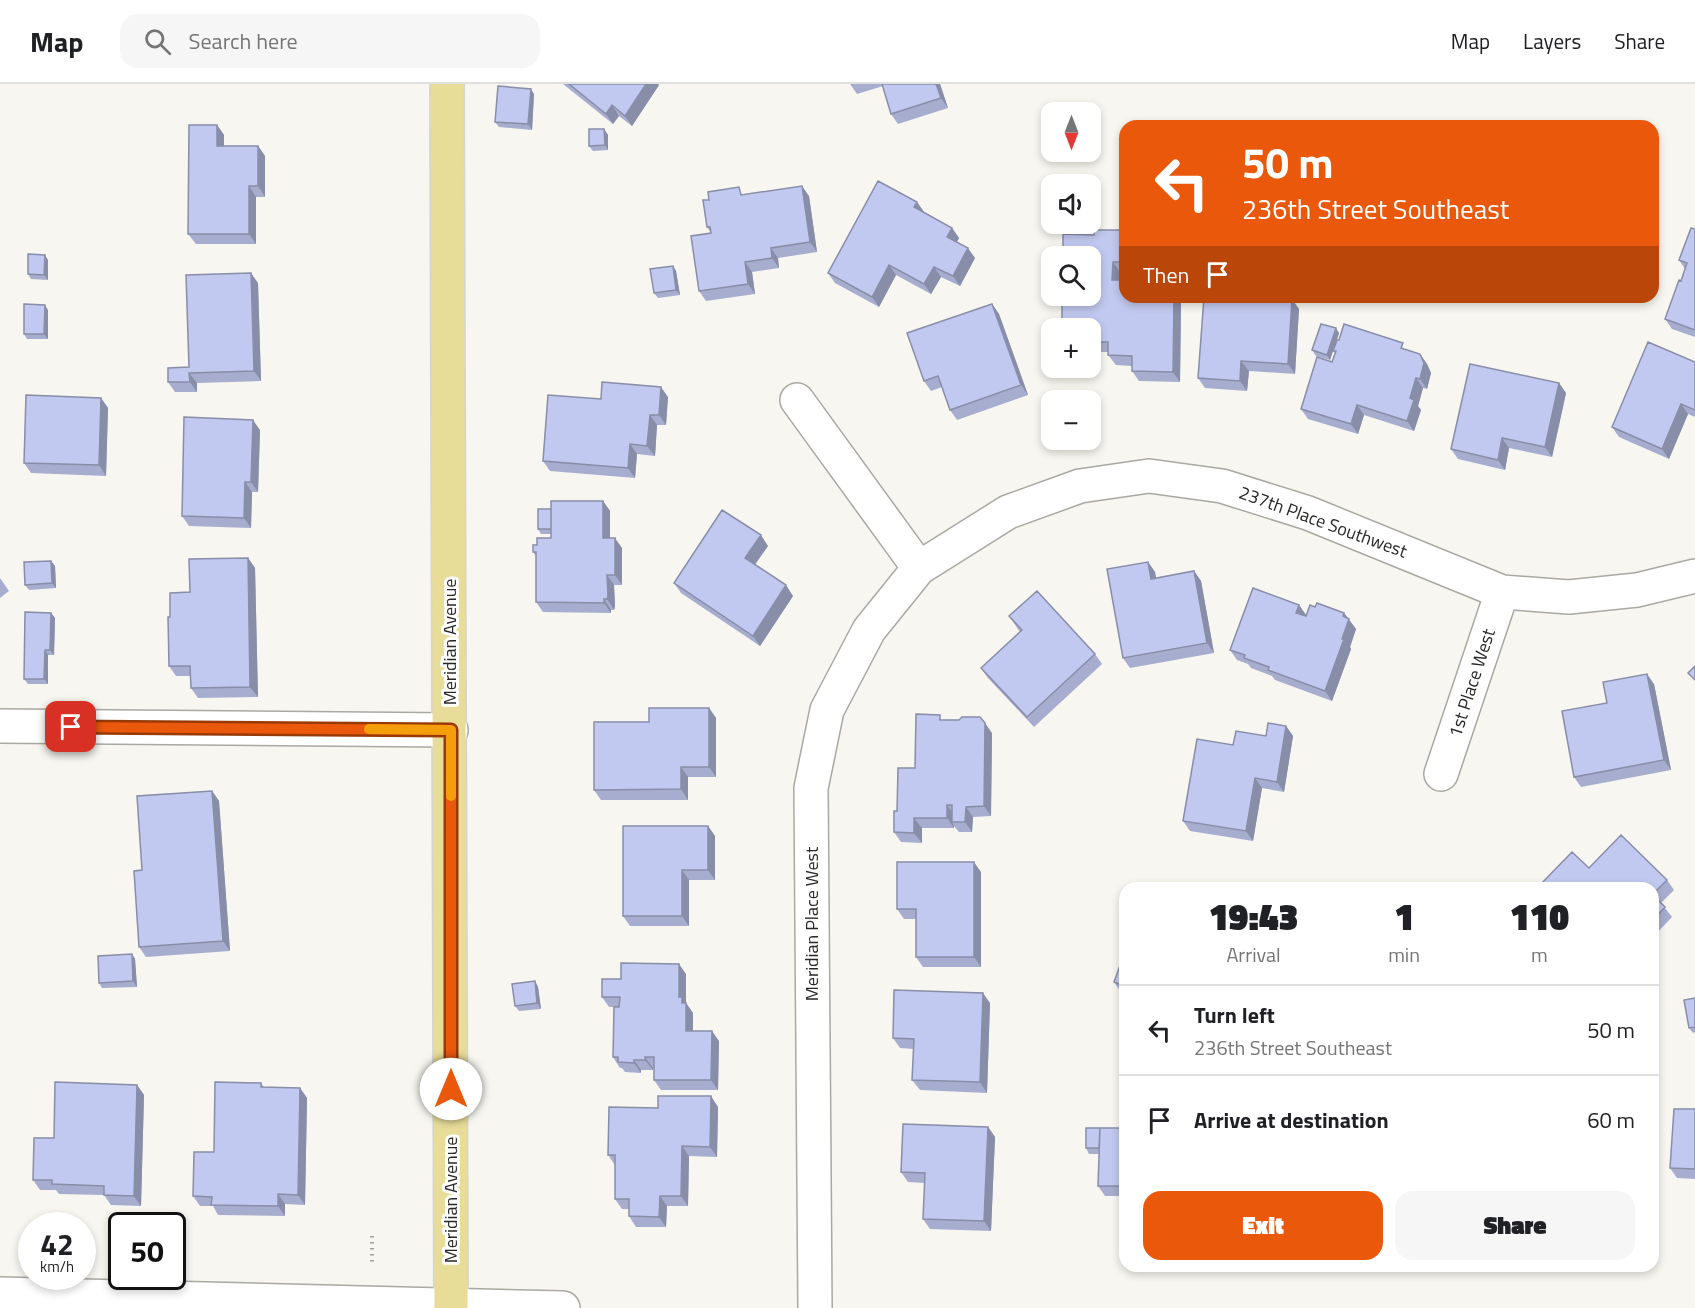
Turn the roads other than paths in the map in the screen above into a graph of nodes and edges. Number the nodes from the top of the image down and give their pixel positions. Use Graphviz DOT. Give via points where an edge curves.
graph roads {
  1 [pos="447,84"];
  2 [pos="797,400"];
  3 [pos="919,568"];
  4 [pos="1695,576"];
  5 [pos="1502,592"];
  6 [pos="0,726"];
  7 [pos="451,730"];
  8 [pos="1441,774"];
  9 [pos="0,1294"];
  10 [pos="451,1306"];
  11 [pos="563,1308"];
  12 [pos="815,1308"];
  1 -- 7 [label="main road, Meridian Avenue"];
  2 -- 3 [label="street"];
  3 -- 5 [label="street, 237th Place Southwest" via="1008,512 1080,486 1149,476 1222,486 1308,513"];
  3 -- 12 [label="street, Meridian Place West" via="869,630 827,710 811,788"];
  4 -- 5 [label="street, 237th Place Southwest" via="1637,590 1569,597"];
  5 -- 8 [label="street, 1st Place West"];
  6 -- 7 [label="street"];
  7 -- 10 [label="main road, Meridian Avenue"];
  9 -- 10 [label="street"];
  10 -- 11 [label="street"];
}
